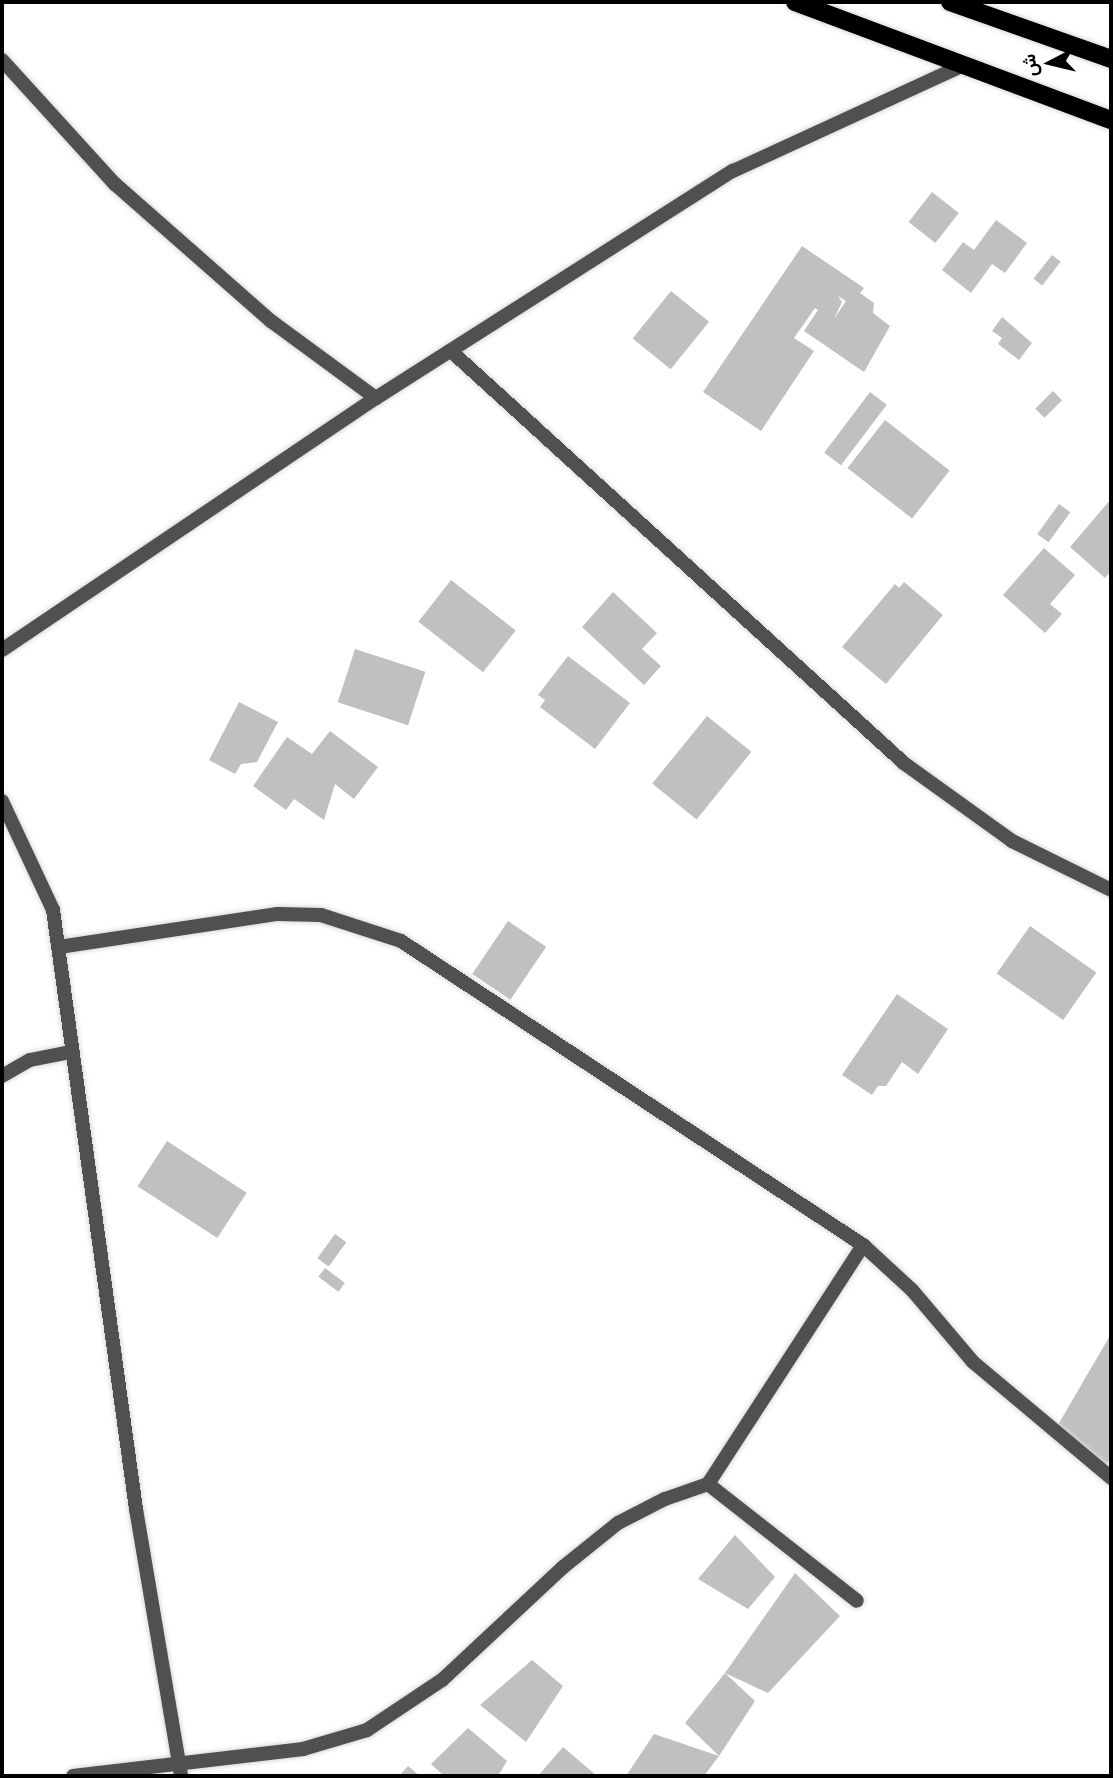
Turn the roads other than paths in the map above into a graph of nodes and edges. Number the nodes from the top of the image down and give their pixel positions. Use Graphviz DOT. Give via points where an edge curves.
graph roads {
  1 [pos="795,2"];
  2 [pos="950,2"];
  3 [pos="1111,59"];
  4 [pos="2,60"];
  5 [pos="963,65"];
  6 [pos="1111,120"];
  7 [pos="452,352"];
  8 [pos="376,398"];
  9 [pos="2,650"];
  10 [pos="2,801"];
  11 [pos="1111,890"];
  12 [pos="59,947"];
  13 [pos="71,1052"];
  14 [pos="2,1076"];
  15 [pos="863,1245"];
  16 [pos="1111,1478"];
  17 [pos="708,1484"];
  18 [pos="857,1601"];
  19 [pos="179,1771"];
  20 [pos="73,1776"];
  1 -- 5 [label="main road"];
  2 -- 3 [label="main road"];
  4 -- 8 [label="street" via="116,184 271,321"];
  5 -- 6 [label="main road"];
  5 -- 7 [label="street" via="733,171"];
  7 -- 8 [label="street"];
  7 -- 11 [label="street" via="905,764 1012,841"];
  8 -- 9 [label="street"];
  10 -- 12 [label="street" via="53,910"];
  12 -- 13 [label="street"];
  12 -- 15 [label="street" via="278,915 321,915 363,926 401,941"];
  13 -- 14 [label="street" via="30,1060"];
  13 -- 19 [label="street"];
  15 -- 16 [label="street" via="912,1290 973,1362"];
  15 -- 17 [label="street"];
  17 -- 18 [label="street"];
  17 -- 19 [label="street" via="618,1523 562,1568 442,1680 368,1730 303,1749"];
  19 -- 20 [label="street"];
}
